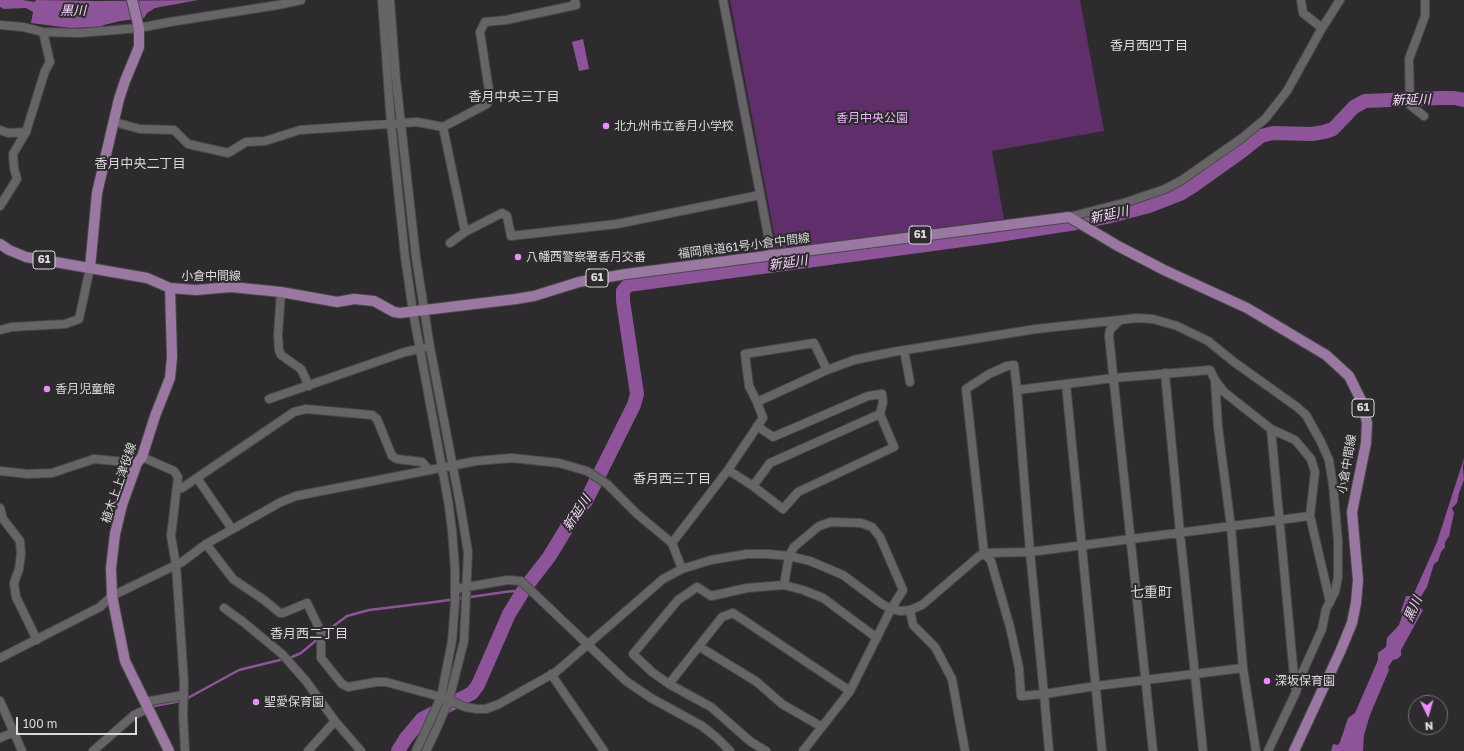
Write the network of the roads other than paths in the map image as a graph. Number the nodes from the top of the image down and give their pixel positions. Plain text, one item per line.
1 (132, 0) edge
2 (301, 0) edge
3 (382, 0) edge
4 (390, 0) edge
5 (575, 0) edge
6 (723, 0) edge
7 (1301, 0) edge
8 (1340, 0) edge
9 (1425, 0) edge
10 (0, 25) edge
11 (138, 25) junction
12 (1322, 28) junction
13 (43, 32) junction
14 (1424, 116) dead end
15 (114, 122) junction
16 (401, 123) junction
17 (391, 124) junction
18 (443, 127) junction
19 (0, 130) edge
20 (26, 132) junction
21 (760, 195) junction
22 (0, 206) edge
23 (1069, 217) junction
24 (465, 232) junction
25 (450, 243) dead end
26 (2, 248) edge
27 (772, 256) junction
28 (90, 268) junction
29 (170, 288) junction
30 (281, 292) junction
31 (424, 310) junction
32 (413, 312) junction
33 (1120, 320) junction
34 (0, 330) edge
35 (430, 347) junction
36 (420, 349) junction
37 (904, 350) junction
38 (827, 370) junction
39 (1165, 373) junction
40 (1114, 378) junction
41 (1215, 380) junction
42 (910, 382) dead end
43 (1066, 384) junction
44 (309, 386) junction
45 (1016, 390) junction
46 (269, 399) dead end
47 (757, 402) junction
48 (880, 414) junction
49 (757, 426) junction
50 (1271, 429) junction
51 (140, 460) junction
52 (452, 465) junction
53 (442, 467) junction
54 (429, 470) junction
55 (728, 470) junction
56 (0, 471) edge
57 (197, 478) junction
58 (753, 486) junction
59 (177, 487) junction
60 (0, 508) edge
61 (1310, 516) junction
62 (1279, 520) junction
63 (1231, 527) junction
64 (232, 529) junction
65 (1180, 533) junction
66 (1131, 540) junction
67 (672, 543) junction
68 (206, 544) junction
69 (1082, 546) junction
70 (1030, 552) junction
71 (984, 553) junction
72 (789, 556) junction
73 (176, 565) junction
74 (682, 569) junction
75 (784, 585) junction
76 (467, 588) junction
77 (455, 590) junction
78 (112, 596) junction
79 (1330, 602) junction
80 (224, 608) dead end
81 (891, 609) junction
82 (910, 610) junction
83 (877, 638) junction
84 (37, 640) junction
85 (587, 645) junction
86 (700, 646) junction
87 (0, 658) edge
88 (1243, 668) junction
89 (551, 674) junction
90 (1194, 674) junction
91 (1146, 680) junction
92 (669, 684) junction
93 (1096, 686) junction
94 (850, 691) junction
95 (1296, 692) junction
96 (1044, 694) junction
97 (184, 695) junction
98 (440, 697) junction
99 (449, 700) junction
100 (0, 701) edge
101 (146, 706) junction
102 (335, 721) junction
103 (822, 727) junction
104 (14, 732) junction
105 (0, 738) edge
106 (22, 751) edge
107 (93, 751) edge
108 (168, 751) edge
109 (185, 751) edge
110 (308, 751) edge
111 (360, 751) edge
112 (416, 751) edge
113 (426, 751) edge
114 (604, 751) edge
115 (730, 751) edge
116 (766, 751) edge
117 (803, 751) edge
118 (965, 751) edge
119 (1049, 751) edge
120 (1102, 751) edge
121 (1153, 751) edge
122 (1203, 751) edge
123 (1256, 751) edge
124 (1268, 751) edge
125 (1294, 751) edge

1 - 11 main road
2 - 11 street
3 - 17 street
4 - 16 street
5 - 18 street
6 - 21 street
7 - 12 street
8 - 12 street
9 - 14 street
10 - 13 street
11 - 13 street
11 - 15 main road
12 - 23 street
13 - 20 street
15 - 17 street
15 - 28 main road
16 - 17 street
16 - 18 street
16 - 31 street
17 - 32 street
18 - 24 street
19 - 20 street
20 - 22 street
21 - 24 street
21 - 27 street
23 - 27 main road, 福岡県道61号小倉中間線 / 61
23 - 125 main road, 小倉中間線 / 61
24 - 25 street
26 - 28 main road, 小倉中間線 / 61
27 - 31 main road, 福岡県道61号小倉中間線 / 61
28 - 29 main road, 小倉中間線 / 61
28 - 34 street
29 - 30 main road, 小倉中間線 / 61
29 - 51 main road, 植木上上津役線
30 - 32 main road, 小倉中間線 / 61
30 - 44 street
31 - 32 main road, 小倉中間線 / 61
31 - 35 street
32 - 36 street
33 - 37 street
33 - 40 street
33 - 79 street
35 - 36 street
35 - 52 street
36 - 44 street
36 - 53 street
37 - 38 street
37 - 42 street
38 - 47 street
38 - 47 street
39 - 40 street
39 - 41 street
39 - 65 street
40 - 43 street
40 - 66 street
41 - 50 street
41 - 63 street
43 - 45 street
43 - 69 street
44 - 46 street
45 - 70 street
45 - 71 street
47 - 49 street
48 - 49 street
48 - 58 street
48 - 58 street
49 - 55 street
50 - 61 street
50 - 62 street
51 - 56 street
51 - 59 street
51 - 78 main road, 植木上上津役線
52 - 53 street
52 - 67 street
52 - 76 street
53 - 54 street
53 - 77 street
54 - 57 street
54 - 64 street
55 - 58 street
55 - 67 street
57 - 59 street
57 - 64 street
59 - 73 street
60 - 84 street
61 - 62 street
61 - 79 street
62 - 63 street
62 - 95 street
63 - 65 street
63 - 88 street
64 - 68 street
65 - 66 street
65 - 90 street
66 - 69 street
66 - 91 street
67 - 74 street
68 - 73 street
68 - 98 street
69 - 70 street
69 - 93 street
70 - 71 street
70 - 96 street
71 - 82 street
71 - 96 street
72 - 74 street
72 - 75 street
72 - 81 street
72 - 81 street
73 - 78 street
73 - 97 street
74 - 85 street
75 - 83 street
75 - 92 street
76 - 77 street
76 - 85 street
76 - 99 street
77 - 98 street
78 - 84 street
78 - 101 main road, 植木上上津役線
79 - 95 street
80 - 102 street
81 - 82 street
81 - 83 street
82 - 118 street
83 - 94 street
84 - 87 street
85 - 89 street
85 - 115 street
86 - 92 street
86 - 94 street
86 - 103 street
88 - 90 street
88 - 123 street
89 - 99 street
89 - 114 street
90 - 91 street
90 - 122 street
91 - 93 street
91 - 121 street
92 - 116 street
93 - 96 street
93 - 120 street
94 - 103 street
95 - 124 street
96 - 119 street
97 - 101 street
97 - 109 street
98 - 99 street
98 - 112 street
99 - 113 street
100 - 104 street
101 - 107 street
101 - 108 main road, 植木上上津役線
102 - 110 street
102 - 111 street
103 - 117 street
104 - 105 street
104 - 106 street

